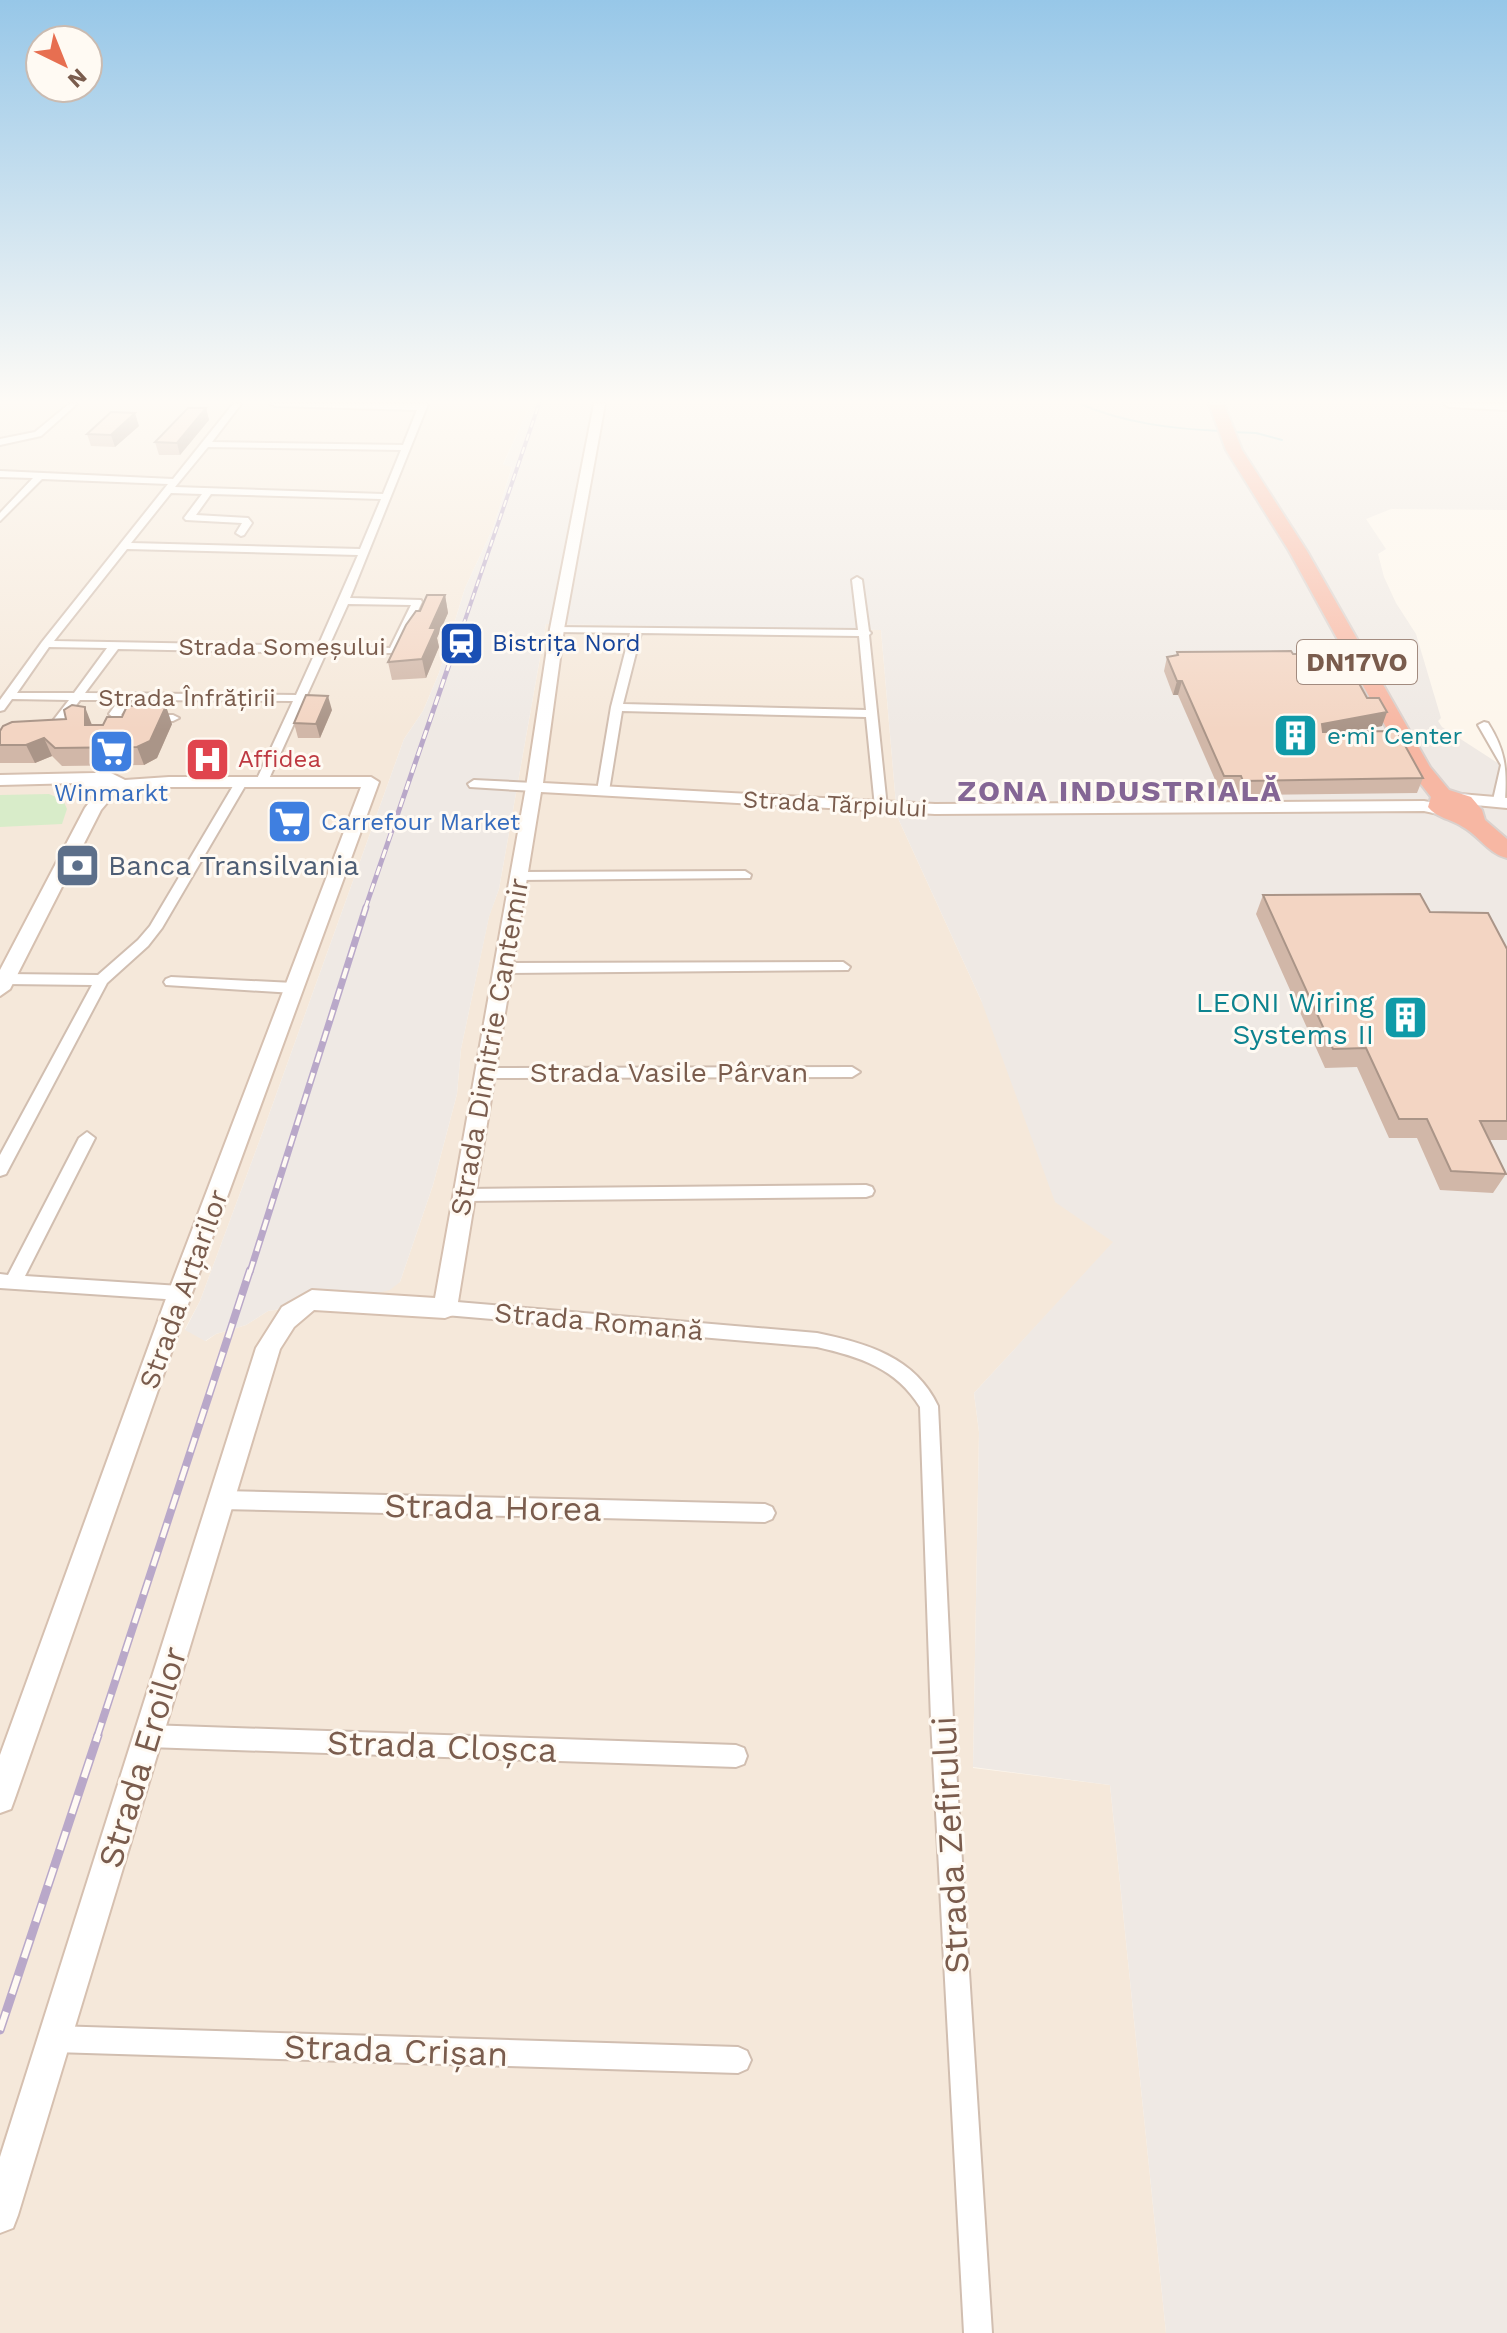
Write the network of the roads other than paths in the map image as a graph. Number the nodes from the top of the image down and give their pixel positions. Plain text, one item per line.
1 (152, 513) edge
2 (193, 513) edge
3 (381, 513) edge
4 (579, 513) edge
5 (1274, 513) edge
6 (241, 533) dead end
7 (124, 546) junction
8 (363, 552) junction
9 (857, 580) dead end
10 (344, 601) junction
11 (557, 629) junction
12 (636, 631) junction
13 (866, 633) junction
14 (46, 644) junction
15 (114, 647) junction
16 (321, 650) junction
17 (9, 696) junction
18 (74, 698) junction
19 (300, 698) junction
20 (126, 699) junction
21 (617, 707) junction
22 (0, 708) edge
23 (870, 714) junction
24 (173, 718) dead end
25 (58, 722) edge
26 (1484, 725) dead end
27 (242, 781) junction
28 (262, 781) junction
29 (0, 783) edge
30 (474, 784) dead end
31 (534, 787) junction
32 (101, 788) junction
33 (603, 791) junction
34 (1466, 803) edge
35 (881, 807) junction
36 (1507, 851) edge
37 (745, 875) dead end
38 (518, 876) junction
39 (843, 967) dead end
40 (503, 968) junction
41 (101, 980) junction
42 (171, 982) dead end
43 (3, 984) edge
44 (294, 988) junction
45 (852, 1072) dead end
46 (485, 1073) junction
47 (87, 1138) dead end
48 (0, 1170) edge
49 (866, 1191) dead end
50 (465, 1195) junction
51 (6, 1282) edge
52 (180, 1293) junction
53 (296, 1306) joint
54 (445, 1308) junction
55 (899, 1367) joint
56 (221, 1500) junction
57 (765, 1513) dead end
58 (148, 1736) junction
59 (736, 1756) dead end
60 (0, 1798) edge
61 (54, 2039) junction
62 (738, 2060) dead end
63 (0, 2215) edge
64 (978, 2333) edge

1 - 7 street
2 - 6 street
3 - 8 street
4 - 11 street, Strada Dimitrie Cantemir
5 - 34 highway, DN17VO
7 - 8 street
7 - 14 street
8 - 10 street
9 - 13 street
10 - 16 street
10 - 16 street, Strada Someșului
11 - 12 street
11 - 31 street, Strada Dimitrie Cantemir
12 - 13 street
12 - 21 street
13 - 23 street
14 - 15 street, Strada Someșului
14 - 17 street
15 - 16 street, Strada Someșului
15 - 18 street, Strada Înfrățirii
16 - 19 street
17 - 18 street, Strada Înfrățirii
17 - 22 street
18 - 20 street, Strada Înfrățirii
18 - 25 street
19 - 20 street, Strada Înfrățirii
19 - 28 street
20 - 24 street
21 - 23 street
21 - 33 street
23 - 35 street
26 - 34 street
27 - 28 street
27 - 32 street
27 - 41 street
28 - 44 street, Strada Arțarilor
29 - 32 street
30 - 31 street
31 - 33 street, Strada Tărpiului
31 - 38 street, Strada Dimitrie Cantemir
32 - 43 street
33 - 35 street, Strada Tărpiului
34 - 35 street, Strada Tărpiului
34 - 36 highway, DN17VO
37 - 38 street
38 - 40 street, Strada Dimitrie Cantemir
39 - 40 street
40 - 46 street, Strada Dimitrie Cantemir
41 - 43 street
41 - 48 street
42 - 44 street
44 - 52 street, Strada Arțarilor
45 - 46 street, Strada Vasile Pârvan
46 - 50 street, Strada Dimitrie Cantemir
47 - 51 street
49 - 50 street
50 - 54 street, Strada Dimitrie Cantemir
51 - 52 street
52 - 60 street, Strada Arțarilor
53 - 54 street, Strada Romană
53 - 56 street, Strada Eroilor
54 - 55 street, Strada Romană
55 - 64 street, Strada Zefirului
56 - 57 street, Strada Horea
56 - 58 street, Strada Eroilor
58 - 59 street, Strada Cloșca
58 - 61 street, Strada Eroilor
61 - 62 street, Strada Crișan
61 - 63 street, Strada Eroilor

